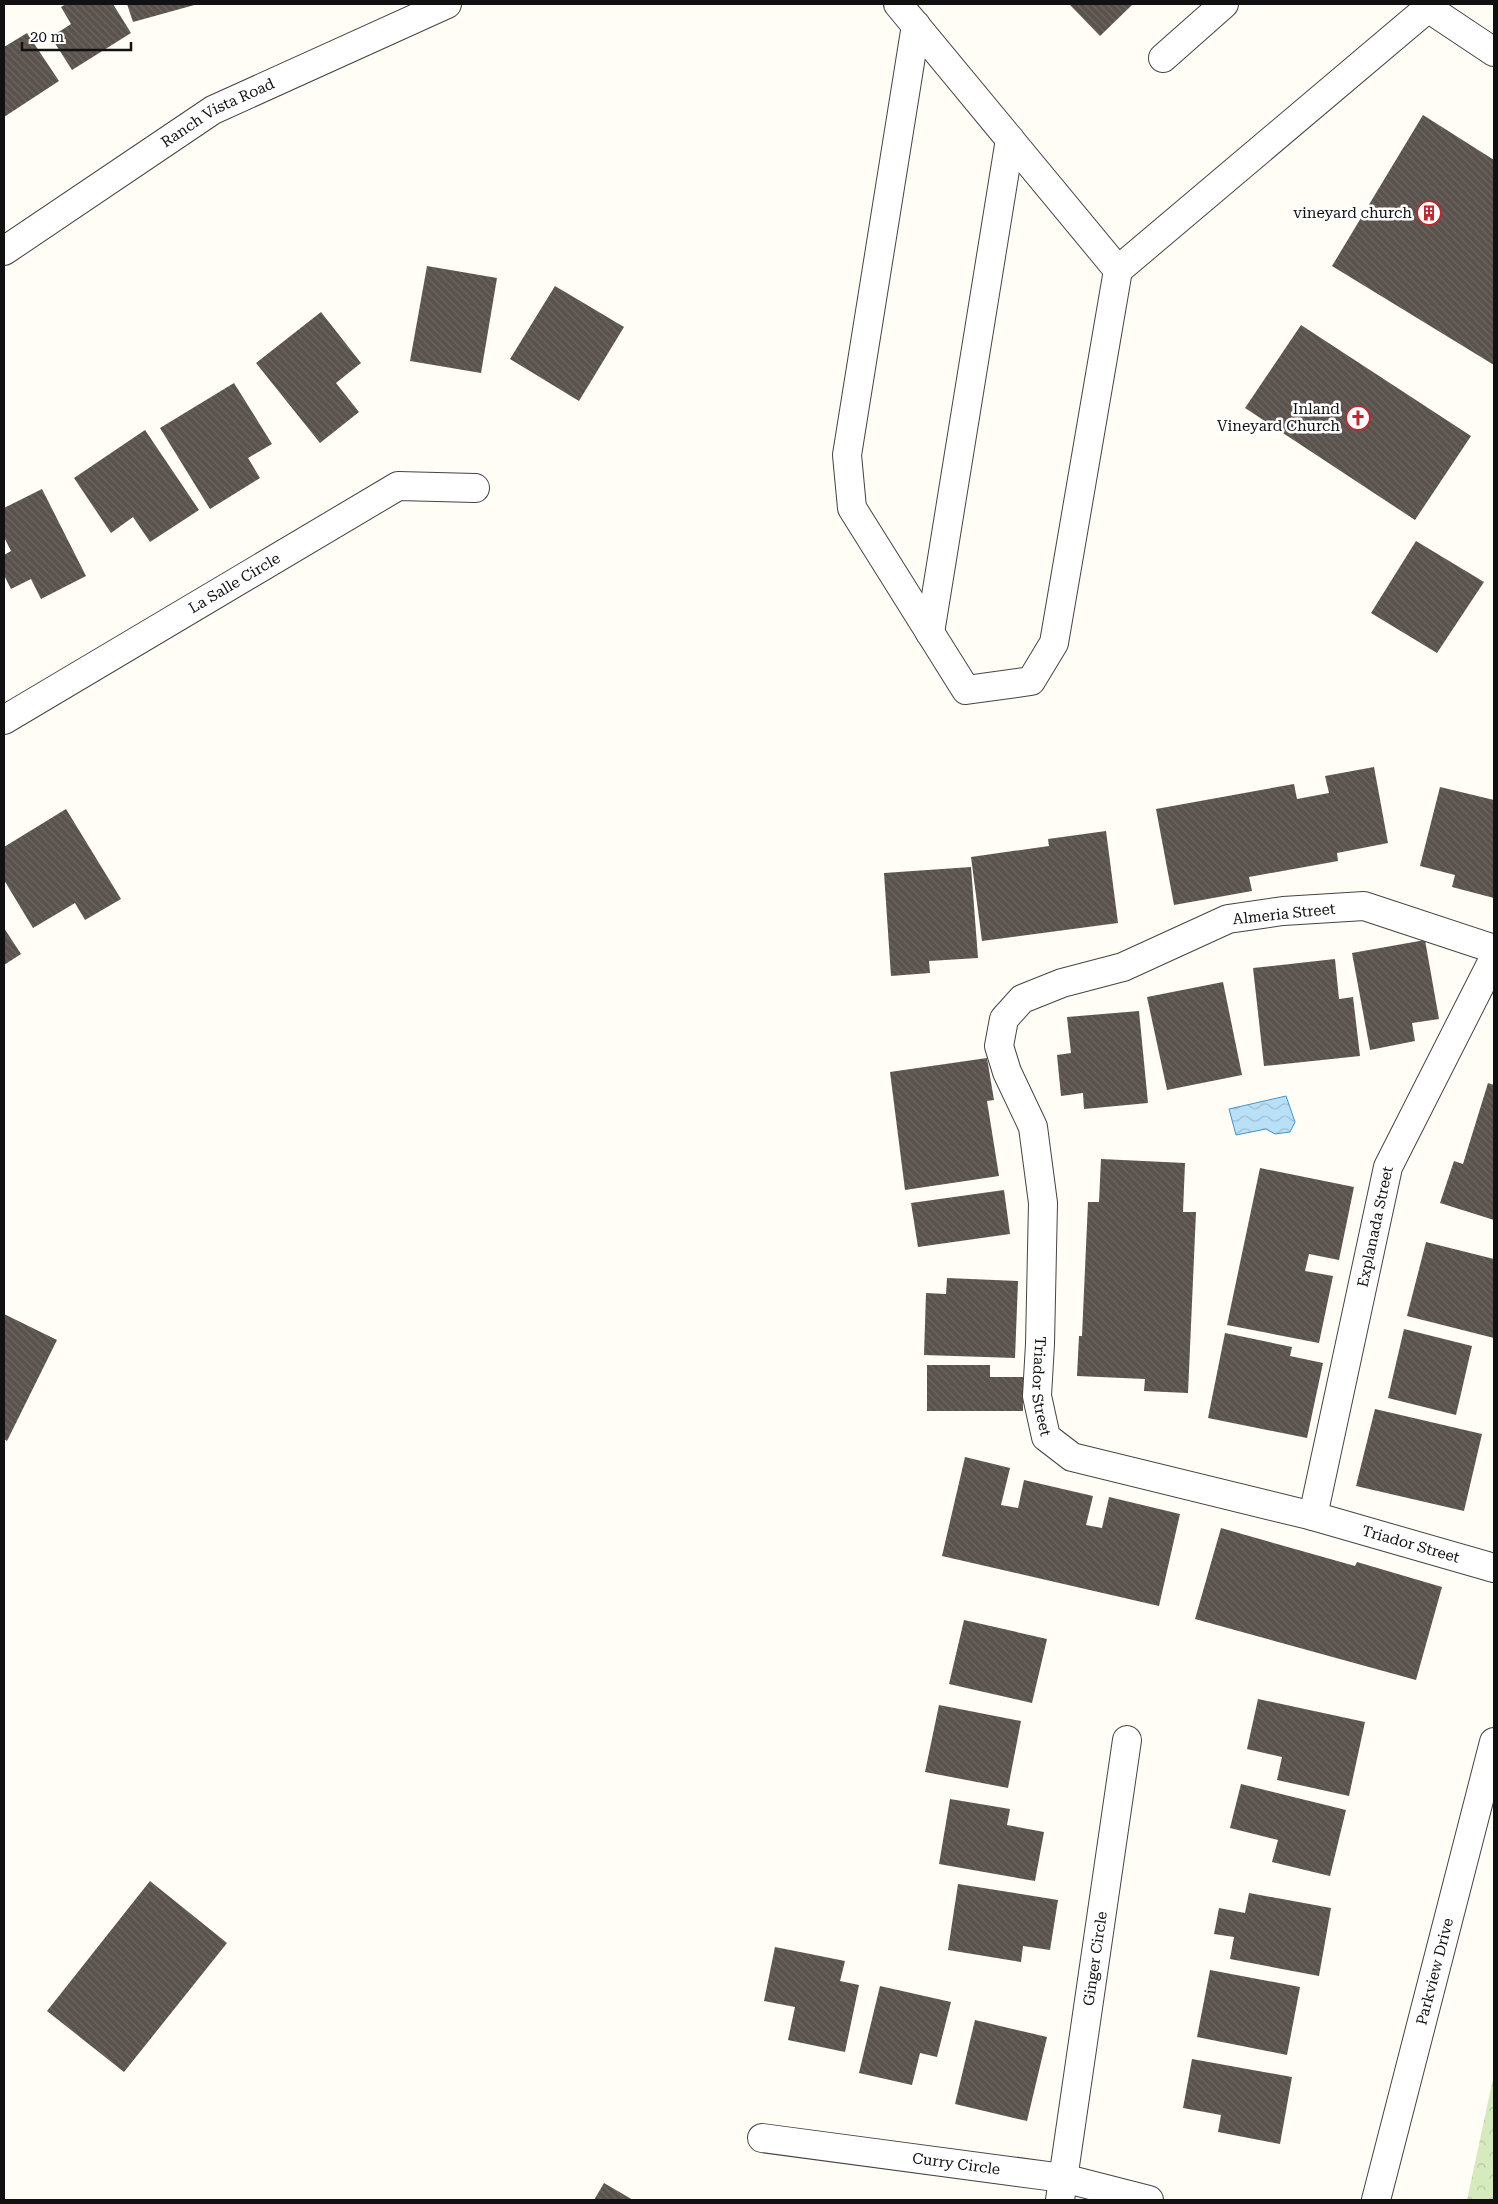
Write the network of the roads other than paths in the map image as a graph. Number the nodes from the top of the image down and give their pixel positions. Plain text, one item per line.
1 (447, 4) edge
2 (898, 4) edge
3 (1224, 4) edge
4 (916, 26) junction
5 (1494, 52) edge
6 (1163, 58) dead end
7 (1010, 139) junction
8 (4, 251) edge
9 (1118, 270) junction
10 (476, 488) dead end
11 (930, 633) junction
12 (4, 720) edge
13 (1494, 948) edge
14 (1494, 958) edge
15 (1022, 999) joint
16 (1313, 1516) junction
17 (1494, 1568) edge
18 (1127, 1740) dead end
19 (1493, 1753) edge
20 (762, 2138) dead end
21 (1062, 2189) edge
22 (1149, 2200) edge
23 (1376, 2200) edge

1 - 8 street, Ranch Vista Road
2 - 4 street
3 - 6 street
4 - 7 street
4 - 11 street
5 - 9 street
7 - 9 street
7 - 11 street
9 - 11 street
10 - 12 street, La Salle Circle
13 - 15 street, Almeria Street
14 - 16 street, Explanada Street
15 - 16 street, Triador Street
16 - 17 street, Triador Street
18 - 21 street, Ginger Circle
19 - 23 street, Parkview Drive
20 - 21 street, Curry Circle
21 - 22 street, Curry Circle

